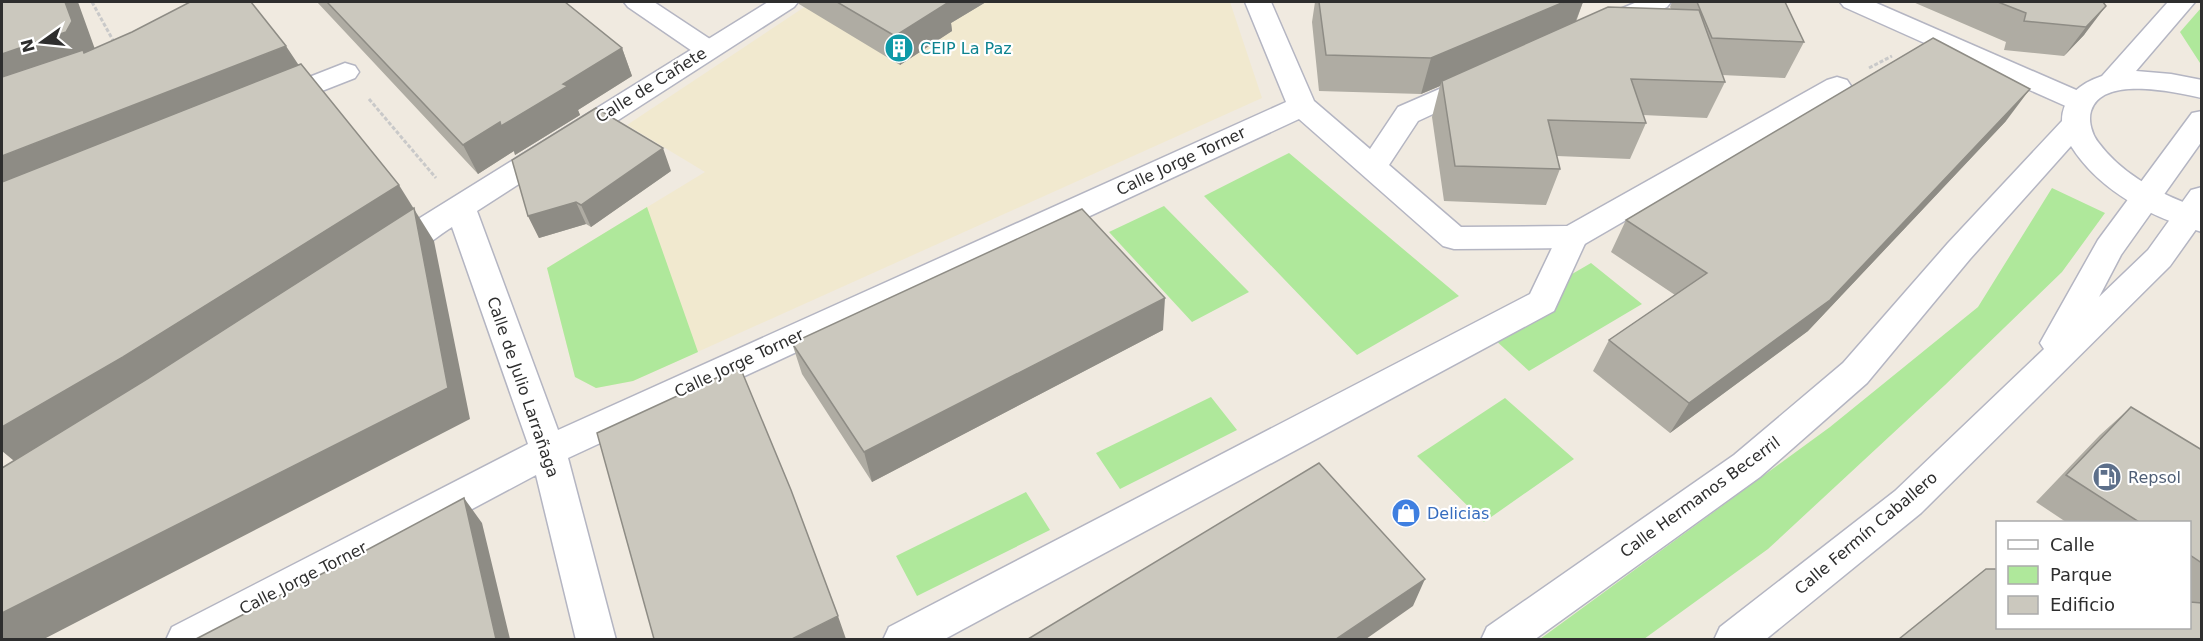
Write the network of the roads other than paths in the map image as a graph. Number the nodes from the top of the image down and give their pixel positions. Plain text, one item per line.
1 (637, 2) edge
2 (785, 2) edge
3 (1258, 2) edge
4 (1658, 2) edge
5 (1853, 2) edge
6 (2182, 2) edge
7 (1582, 36) edge
8 (707, 49) junction
9 (345, 72) road end
10 (1495, 75) edge
11 (2111, 83) junction
12 (1837, 86) dead end
13 (2202, 89) edge
14 (1302, 106) junction
15 (257, 108) edge
16 (2078, 113) junction
17 (2202, 120) edge
18 (1373, 167) junction
19 (2144, 196) junction
20 (460, 206) junction
21 (2197, 211) edge
22 (1572, 237) junction
23 (366, 267) edge
24 (2044, 369) junction
25 (548, 451) junction
26 (186, 639) edge
27 (596, 639) edge
28 (903, 639) edge
29 (1501, 639) edge
30 (1734, 639) edge

1 - 8 street
2 - 8 street, Calle de Cañete
3 - 14 street
4 - 7 street
5 - 16 street
6 - 11 street, Calle Hermanos Becerril
8 - 20 street, Calle de Cañete
9 - 15 street
10 - 18 street
11 - 13 street, Calle Hermanos Becerril
11 - 16 street, Calle Hermanos Becerril
12 - 22 street
14 - 18 street
14 - 25 street, Calle Jorge Torner
16 - 19 street
16 - 29 street, Calle Hermanos Becerril
17 - 19 street
18 - 22 street
19 - 21 street
19 - 24 street
20 - 23 street, Calle de Cañete
20 - 25 street, Calle de Julio Larrañaga
21 - 24 street
22 - 28 street
24 - 30 street, Calle Fermín Caballero
25 - 26 street, Calle Jorge Torner
25 - 27 street, Calle de Julio Larrañaga

